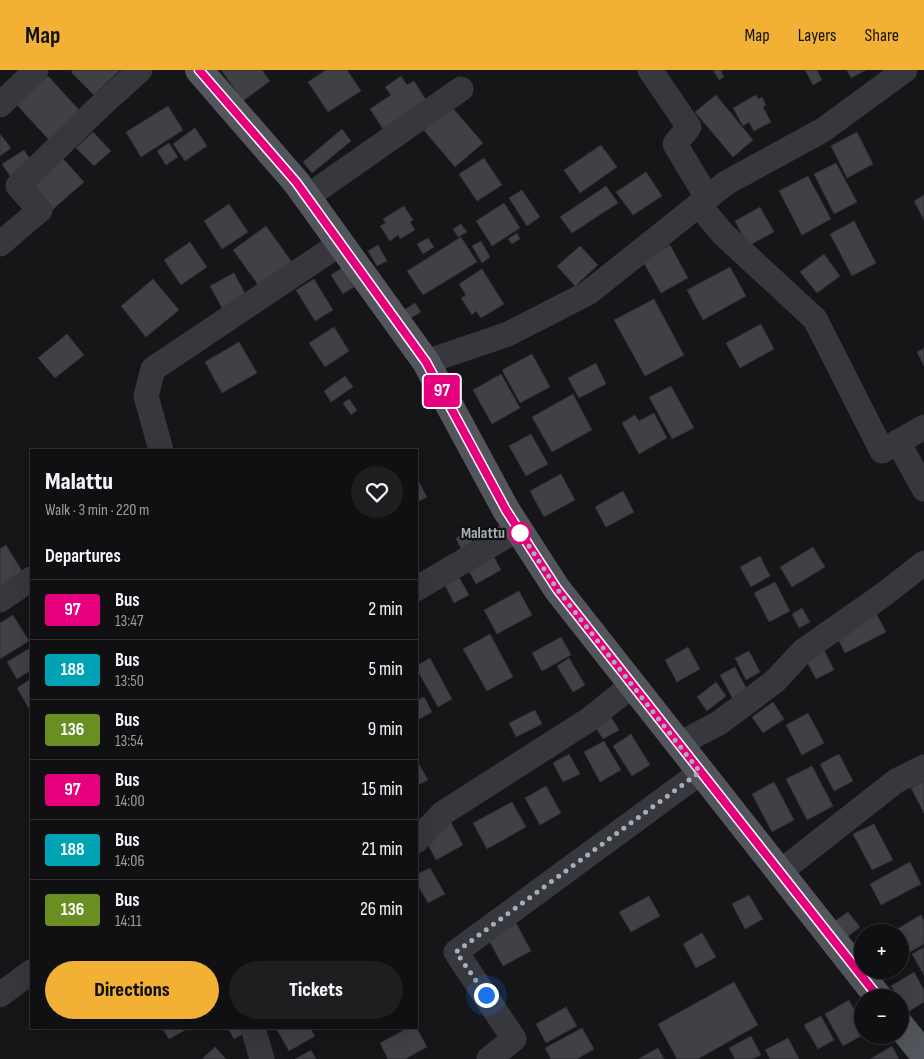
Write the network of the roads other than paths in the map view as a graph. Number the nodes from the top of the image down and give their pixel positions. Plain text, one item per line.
1 (36, 70) edge
2 (140, 70) edge
3 (199, 70) edge
4 (650, 70) edge
5 (905, 70) edge
6 (462, 89) dead end
7 (0, 105) edge
8 (307, 196) junction
9 (703, 201) junction
10 (341, 243) junction
11 (0, 244) edge
12 (426, 362) junction
13 (924, 427) edge
14 (898, 442) junction
15 (161, 449) edge
16 (924, 489) edge
17 (518, 529) junction
18 (924, 562) edge
19 (30, 580) edge
20 (418, 588) edge
21 (0, 600) edge
22 (632, 685) junction
23 (679, 744) junction
24 (924, 767) edge
25 (700, 772) junction
26 (418, 839) edge
27 (780, 872) junction
28 (30, 973) edge
29 (872, 989) edge
30 (0, 995) edge
31 (253, 1029) edge
32 (909, 1036) edge
33 (924, 1055) edge
34 (262, 1059) edge
35 (488, 1059) edge

1 - 7 street
2 - 11 street
3 - 8 main road
4 - 9 street
5 - 9 street
6 - 8 street
8 - 10 main road
9 - 12 street
9 - 14 street
10 - 12 main road
10 - 15 street
12 - 17 main road
13 - 14 street
14 - 16 street
17 - 20 street
17 - 22 main road
18 - 23 street
19 - 21 street
22 - 23 main road
22 - 26 street
23 - 25 main road
24 - 27 street
25 - 27 main road
25 - 35 street
27 - 29 main road
28 - 30 street
31 - 34 street
32 - 33 main road

